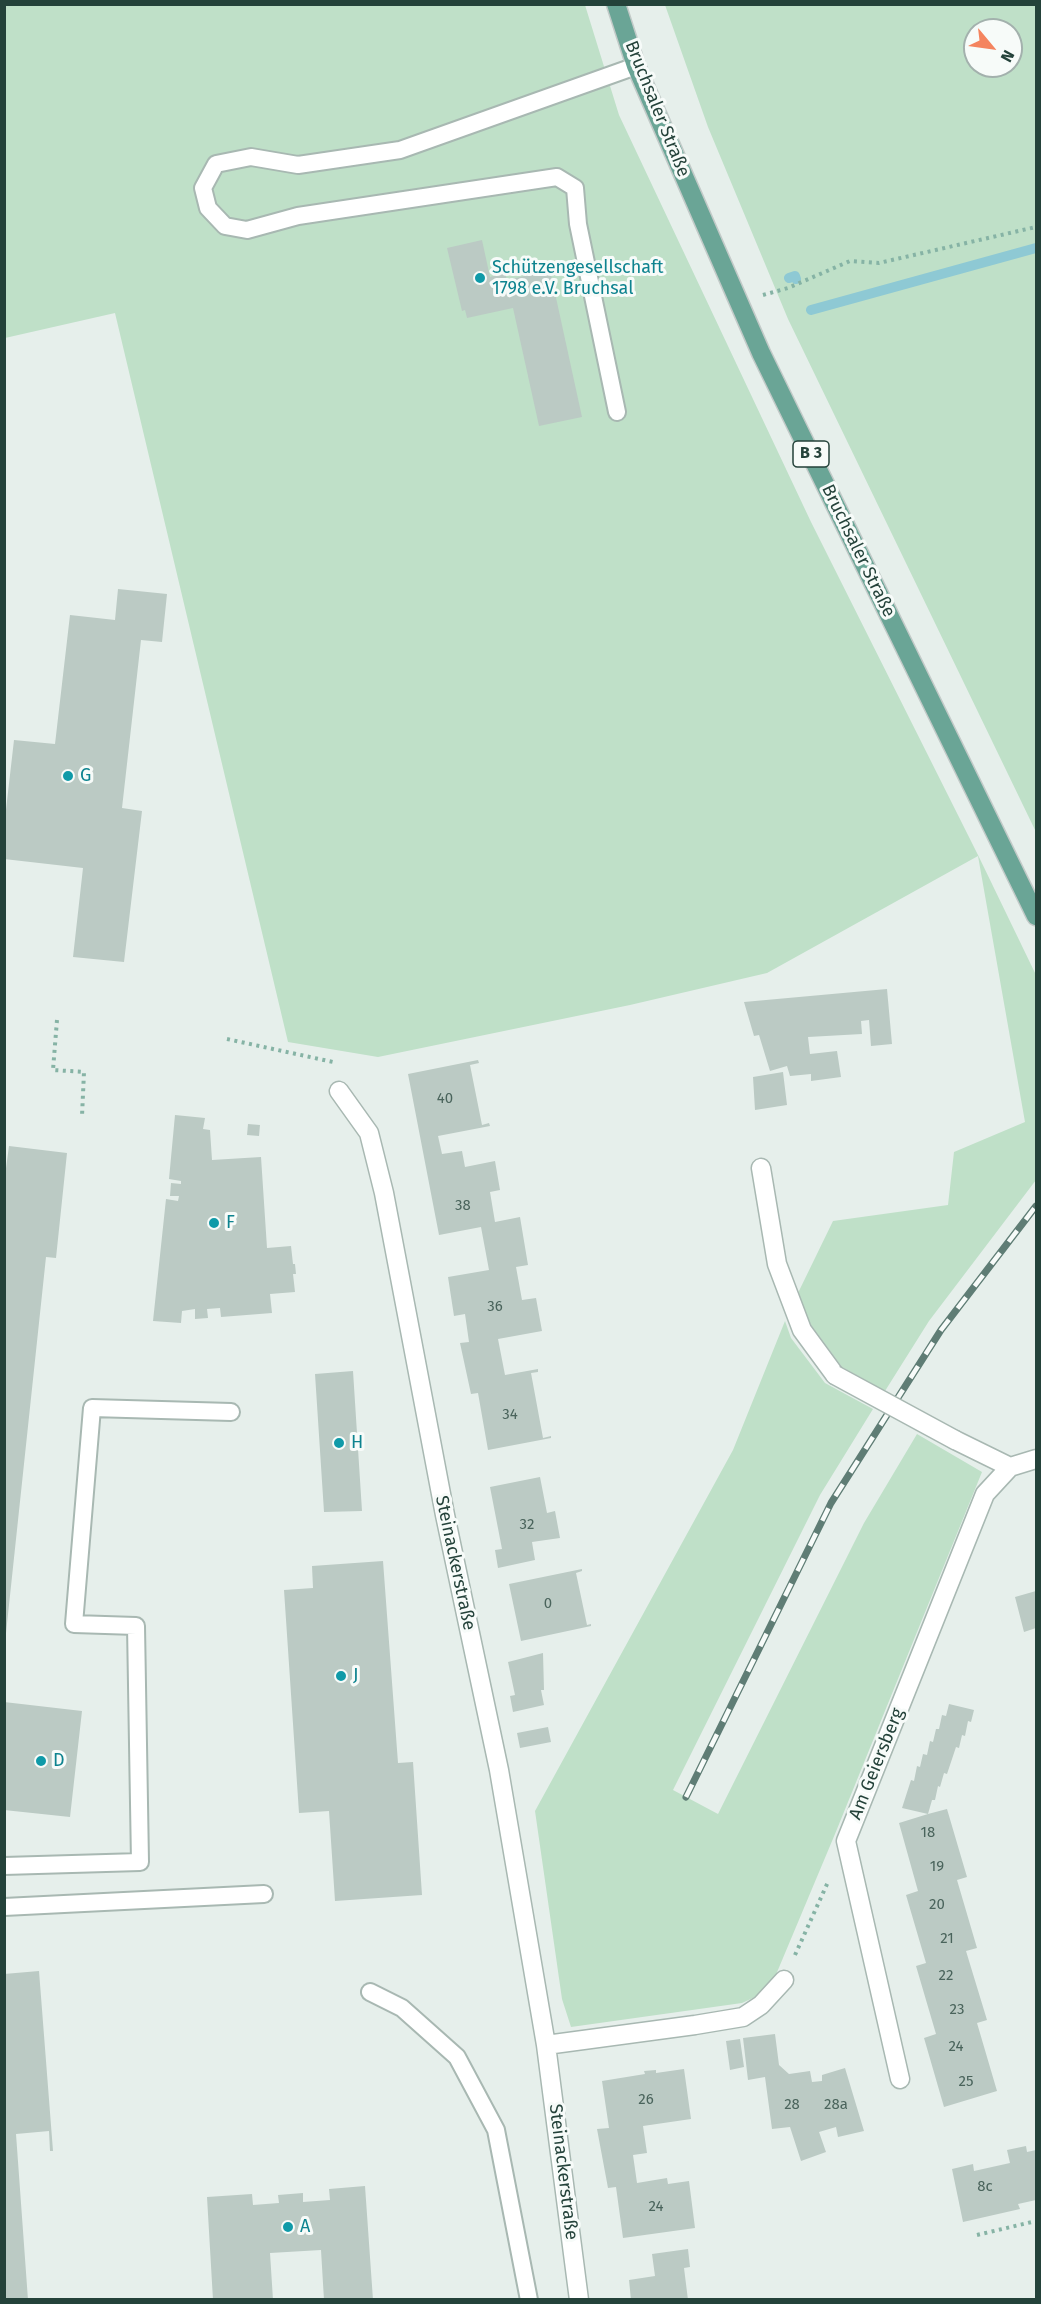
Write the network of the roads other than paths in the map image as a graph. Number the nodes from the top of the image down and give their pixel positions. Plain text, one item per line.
1 (616, 4) edge
2 (636, 66) junction
3 (617, 412) dead end
4 (1036, 916) edge
5 (339, 1091) road end
6 (761, 1168) dead end
7 (231, 1412) dead end
8 (1036, 1459) edge
9 (1010, 1467) junction
10 (4, 1866) edge
11 (264, 1894) dead end
12 (4, 1907) edge
13 (784, 1980) road end
14 (370, 1992) dead end
15 (546, 2045) junction
16 (900, 2079) dead end
17 (529, 2300) edge
18 (579, 2300) edge

1 - 2 main road, Bruchsaler Straße / B 3
2 - 3 lane
2 - 4 main road, Bruchsaler Straße / B 3
5 - 15 street, Steinackerstraße
6 - 9 street, bridge
7 - 10 lane
8 - 9 street
9 - 16 street, Am Geiersberg
11 - 12 lane
13 - 15 street
14 - 17 lane
15 - 18 street, Steinackerstraße

